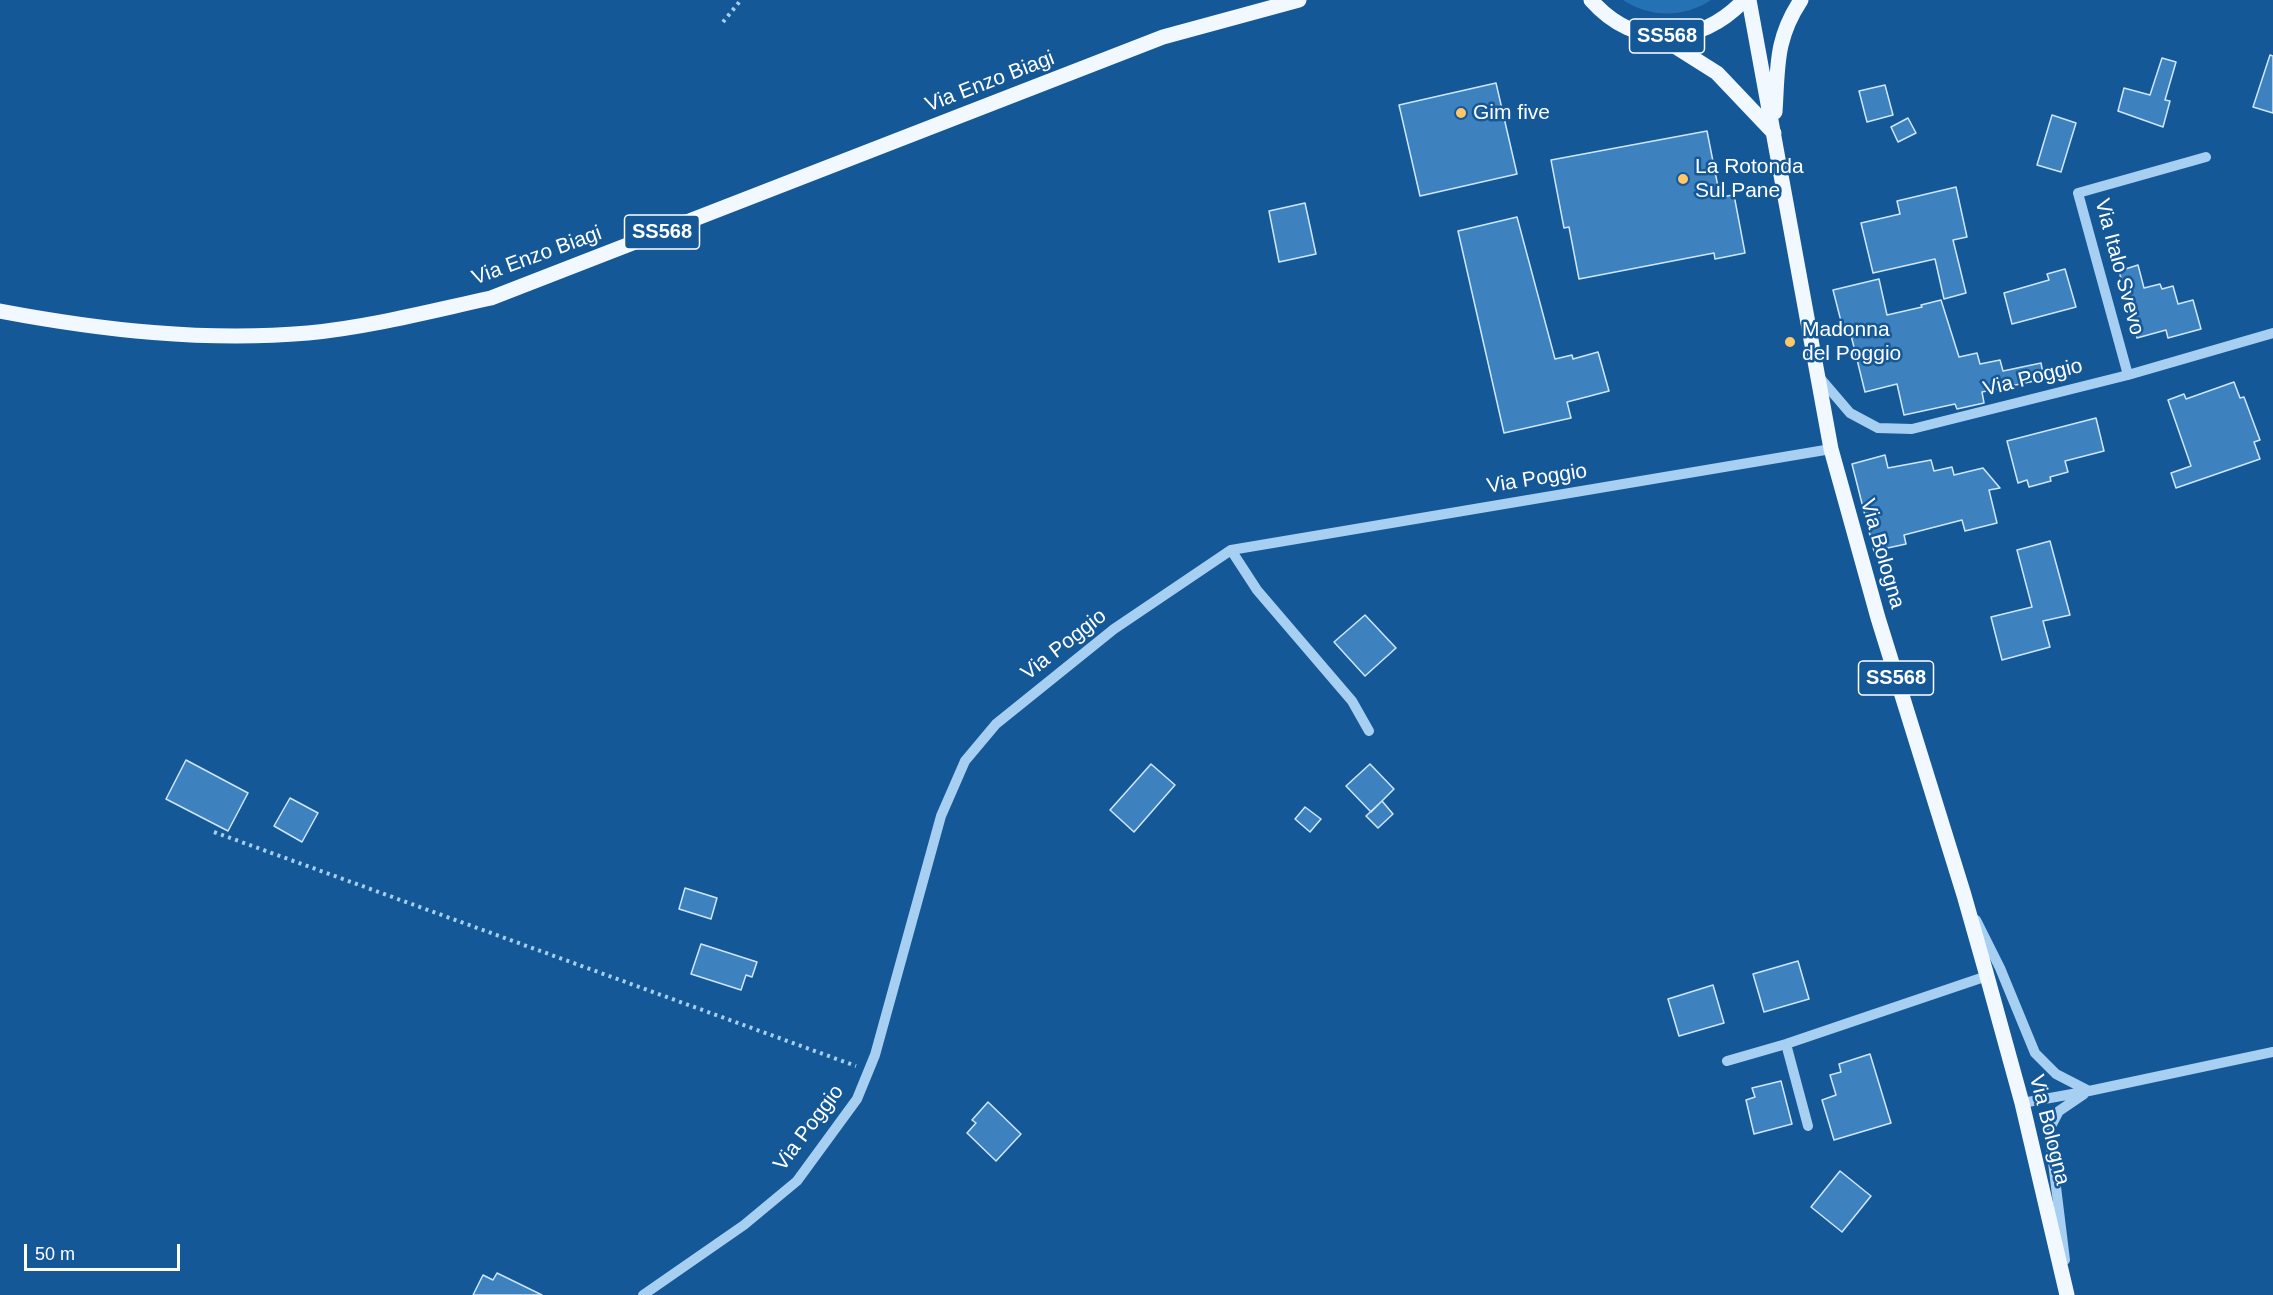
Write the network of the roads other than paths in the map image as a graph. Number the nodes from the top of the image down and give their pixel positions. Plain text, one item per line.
1 (1299, 0) edge
2 (1591, 0) edge
3 (1744, 0) edge
4 (1749, 0) edge
5 (1801, 0) edge
6 (1660, 37) junction
7 (1774, 133) junction
8 (2206, 157) dead end
9 (0, 311) edge
10 (2273, 333) edge
11 (2128, 375) junction
12 (1819, 377) junction
13 (1831, 449) junction
14 (1231, 550) junction
15 (1369, 731) dead end
16 (1964, 895) junction
17 (1987, 976) junction
18 (1786, 1044) junction
19 (2273, 1052) edge
20 (1727, 1061) dead end
21 (2089, 1091) junction
22 (2022, 1103) junction
23 (1808, 1125) dead end
24 (643, 1295) edge
25 (2068, 1295) edge

1 - 9 main road, Via Enzo Biagi / SS568
2 - 6 main road, SS568
3 - 6 main road, SS568
4 - 7 main road, Via Bologna / SS568
5 - 7 main road
6 - 7 main road, SS568
7 - 12 main road, Via Bologna / SS568
8 - 11 street, Via Italo Svevo
10 - 11 street, Via Poggio
11 - 12 street, Via Poggio
12 - 13 main road, Via Bologna / SS568
13 - 14 street, Via Poggio
13 - 16 main road, Via Bologna / SS568
14 - 15 street
14 - 24 street, Via Poggio
16 - 17 main road, Via Bologna / SS568
16 - 21 street
17 - 18 street
17 - 22 main road, Via Bologna / SS568
18 - 20 street
18 - 23 street
19 - 21 street
21 - 22 street
21 - 25 street
22 - 25 main road, Via Bologna / SS568

